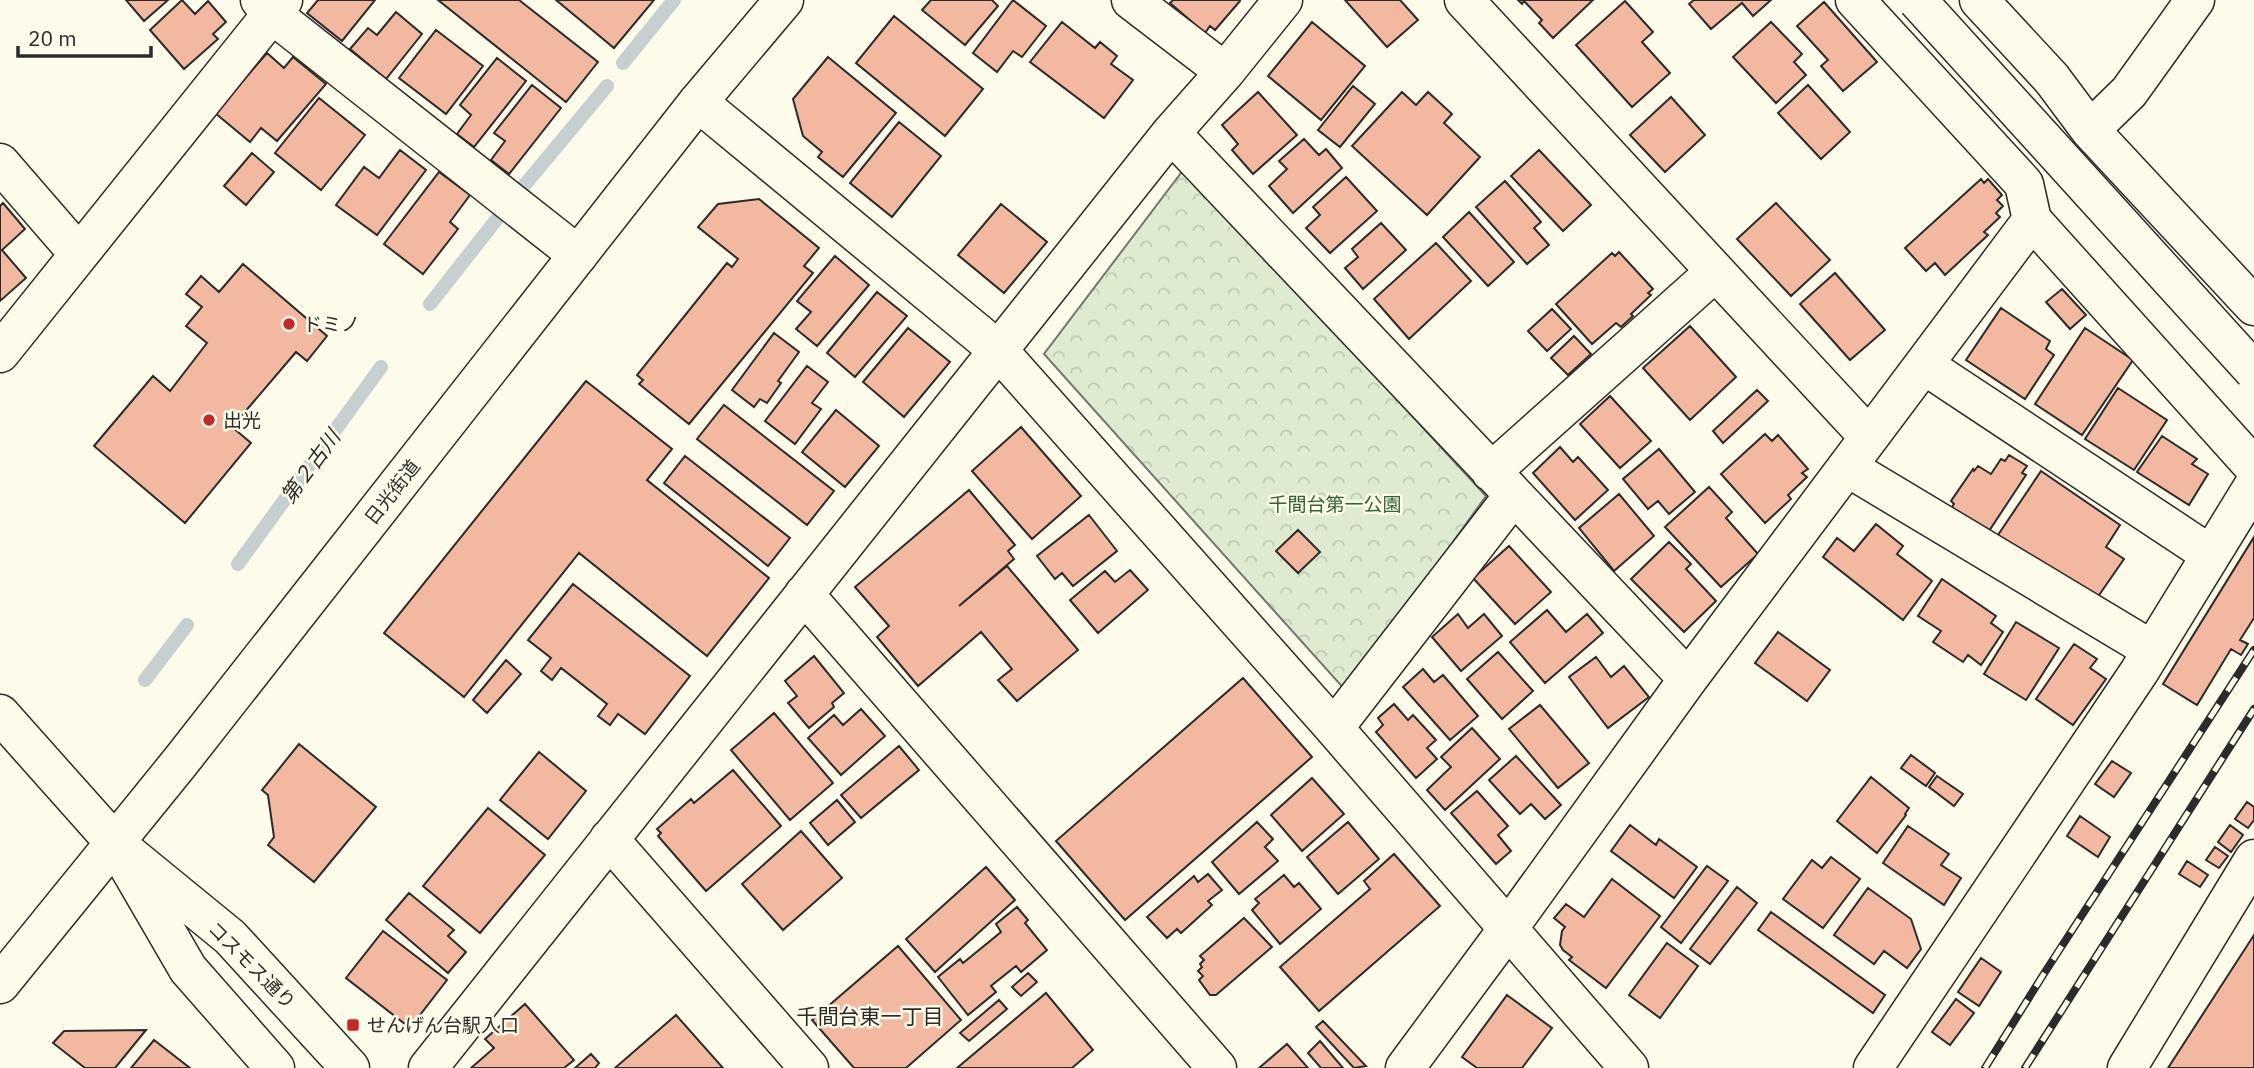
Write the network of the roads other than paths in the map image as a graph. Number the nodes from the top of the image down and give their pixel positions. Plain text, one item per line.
1 (785, 0) edge
2 (1131, 0) edge
3 (1283, 0) edge
4 (1464, 0) edge
5 (1855, 0) edge
6 (1917, 0) edge
7 (1979, 0) edge
8 (272, 5) edge
9 (2187, 5) edge
10 (1225, 72) junction
11 (698, 102) junction
12 (2090, 130) junction
13 (1171, 133) junction
14 (0, 163) edge
15 (2032, 219) junction
16 (78, 253) junction
17 (578, 254) junction
18 (1715, 272) junction
19 (2254, 306) edge
20 (999, 350) junction
21 (0, 353) edge
22 (1924, 365) junction
23 (2254, 371) edge
24 (1858, 452) junction
25 (2254, 467) edge
26 (1502, 484) junction
27 (2254, 485) edge
28 (2211, 555) junction
29 (804, 594) junction
30 (2152, 650) junction
31 (1688, 679) junction
32 (0, 714) edge
33 (1334, 728) junction
34 (609, 839) junction
35 (115, 843) junction
36 (2254, 859) edge
37 (1507, 930) junction
38 (0, 984) edge
39 (275, 1068) edge
40 (350, 1068) edge
41 (428, 1068) edge
42 (809, 1068) edge
43 (1217, 1068) edge
44 (1405, 1068) edge
45 (1629, 1068) edge
46 (1873, 1068) edge
47 (2127, 1068) edge

1 - 11 main road, 日光街道
2 - 10 main road
3 - 10 main road
4 - 18 main road
5 - 15 main road
6 - 23 main road, bridge
7 - 12 main road
8 - 16 main road
8 - 17 main road
9 - 12 main road
10 - 13 main road
11 - 17 main road, 日光街道
11 - 20 main road
12 - 19 main road
13 - 20 main road
13 - 26 main road
14 - 16 main road
15 - 22 main road
15 - 25 main road
16 - 21 main road
17 - 35 main road, 日光街道
18 - 24 main road
18 - 26 main road
20 - 29 main road
20 - 33 main road
22 - 24 main road
22 - 28 main road
24 - 30 main road
24 - 31 main road
26 - 31 main road
26 - 33 main road
27 - 28 main road
28 - 30 main road
29 - 34 main road
29 - 43 main road
30 - 46 main road
31 - 37 main road
32 - 35 main road, コスモス通り
33 - 37 main road
34 - 41 main road
34 - 42 main road
35 - 38 main road, 日光街道
35 - 39 main road, コスモス通り
35 - 40 main road, コスモス通り
36 - 47 main road
37 - 44 main road
37 - 45 main road

